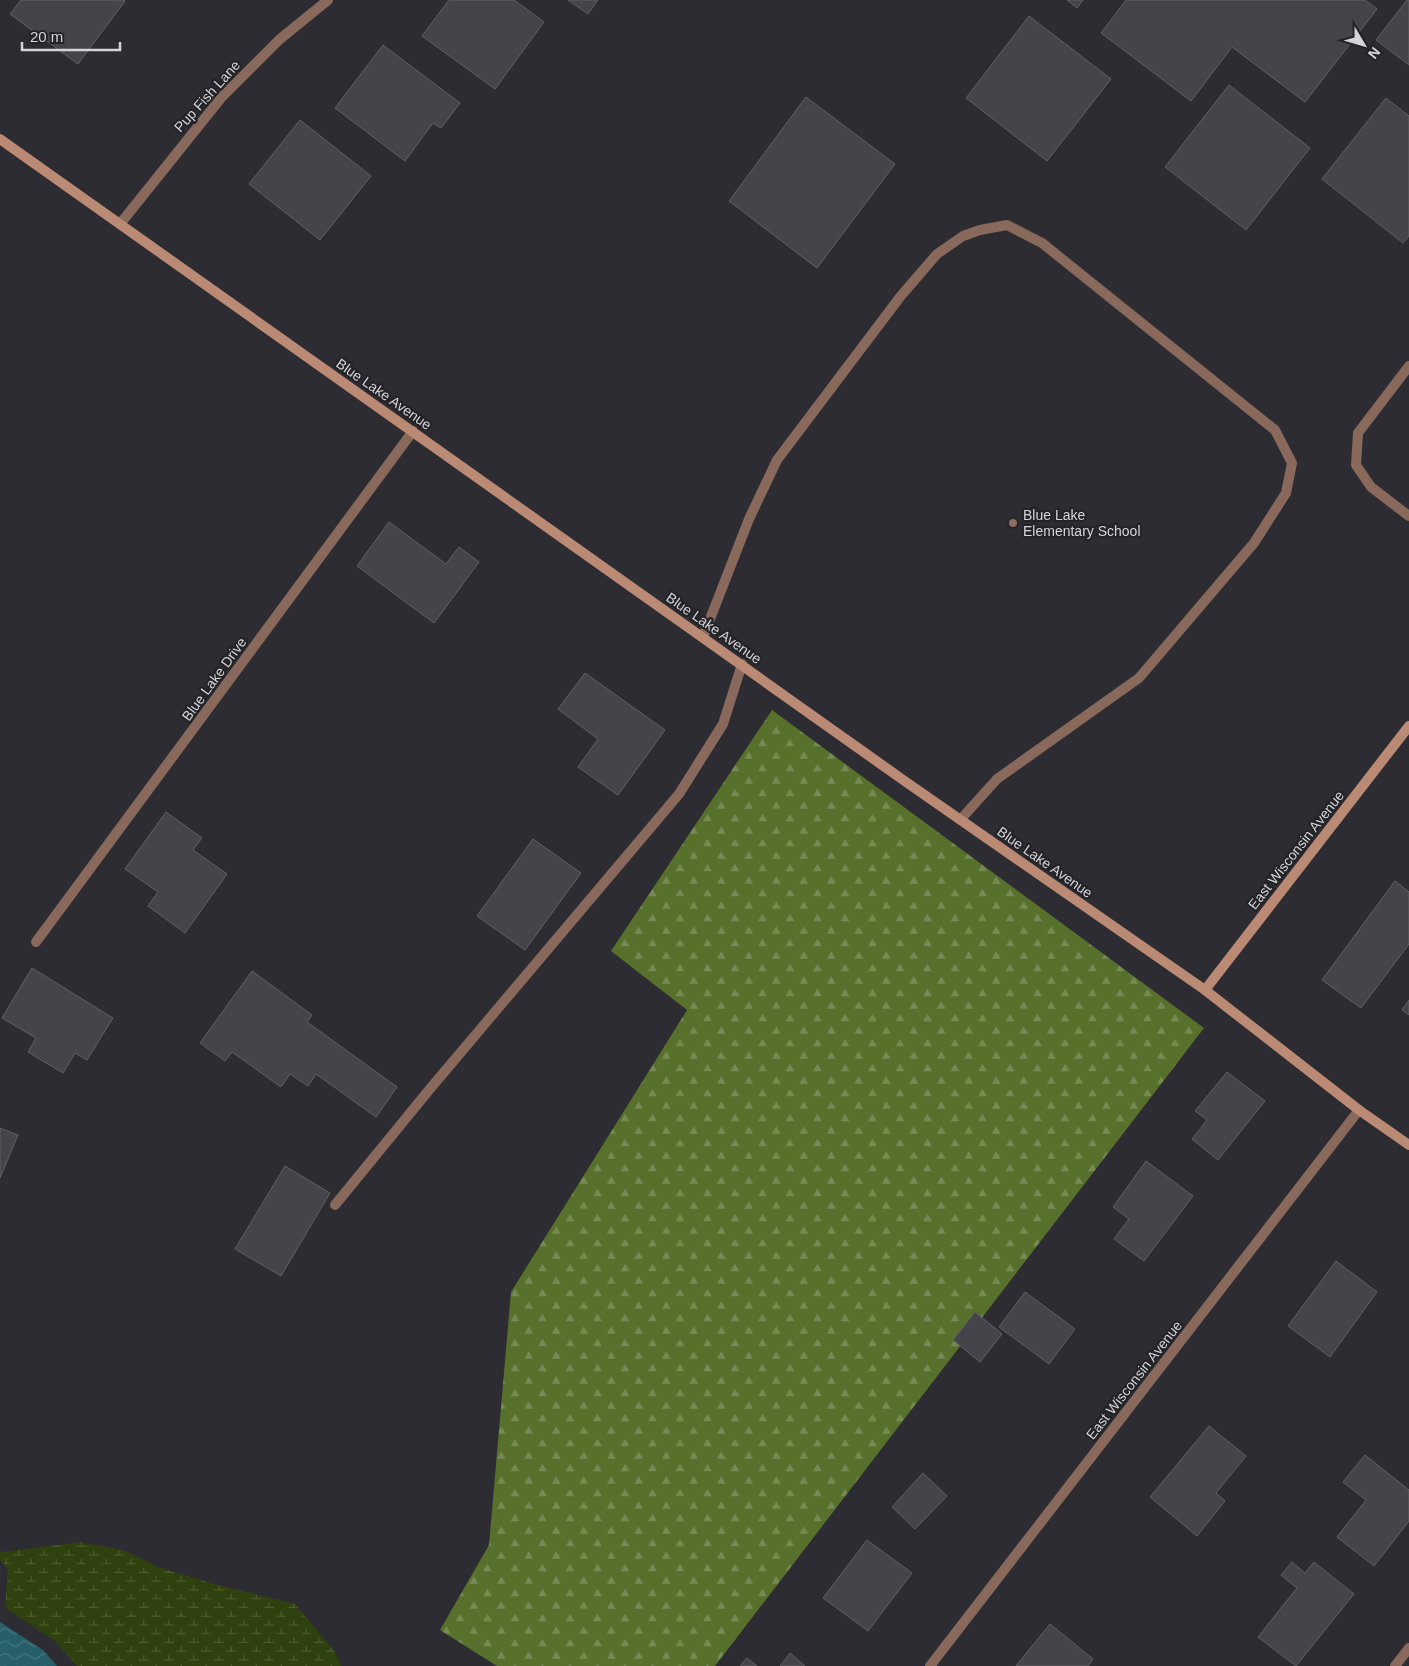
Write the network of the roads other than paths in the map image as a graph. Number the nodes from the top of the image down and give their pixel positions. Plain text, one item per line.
1 (328, 0) edge
2 (0, 139) edge
3 (120, 224) junction
4 (1409, 366) edge
5 (413, 431) junction
6 (1409, 516) edge
7 (703, 637) junction
8 (742, 664) junction
9 (1409, 726) edge
10 (961, 819) junction
11 (36, 942) dead end
12 (1204, 990) junction
13 (1359, 1110) junction
14 (1409, 1145) edge
15 (336, 1205) dead end
16 (1409, 1648) edge
17 (930, 1666) edge
18 (1395, 1666) edge

1 - 3 street, Pup Fish Lane
2 - 3 main road, Blue Lake Avenue
3 - 5 main road, Blue Lake Avenue
4 - 6 street
5 - 7 main road, Blue Lake Avenue
5 - 11 street, Blue Lake Drive
7 - 8 main road, Blue Lake Avenue
7 - 10 street
8 - 10 main road, Blue Lake Avenue
8 - 15 street
9 - 12 main road, East Wisconsin Avenue
10 - 12 main road, Blue Lake Avenue
12 - 13 main road, Blue Lake Avenue
13 - 14 main road, Blue Lake Avenue
13 - 17 street, East Wisconsin Avenue
16 - 18 street

